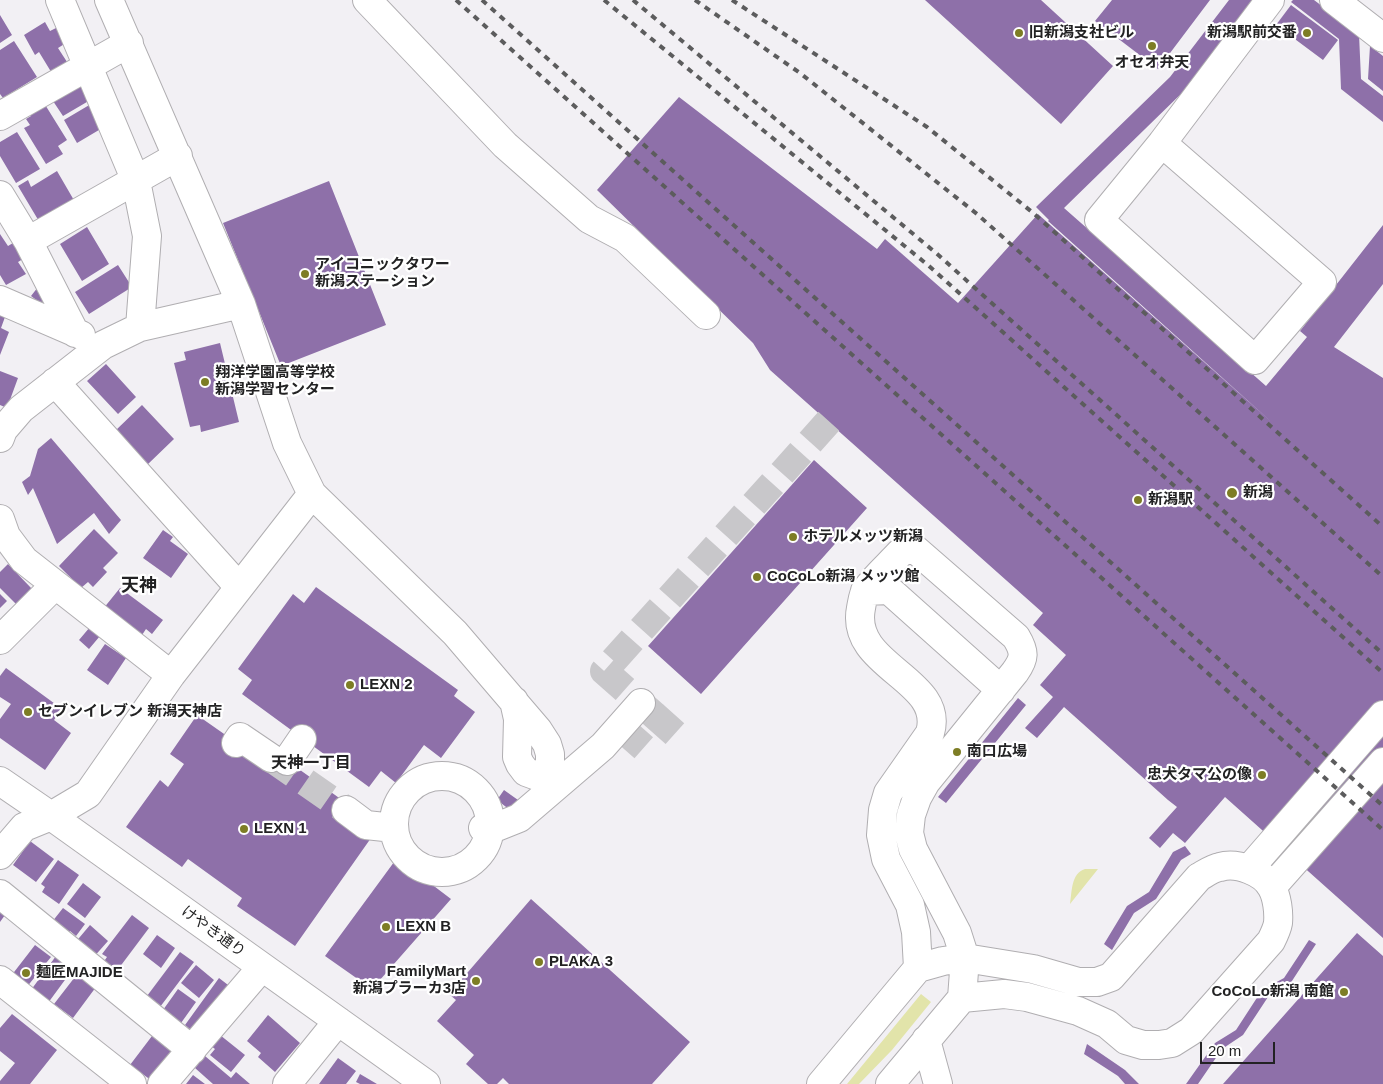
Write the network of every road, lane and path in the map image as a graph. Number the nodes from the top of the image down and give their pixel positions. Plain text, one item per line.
1 (60, 0) edge
2 (109, 0) edge
3 (368, 0) edge
4 (1270, 0) edge
5 (1334, 0) edge
6 (1383, 38) edge
7 (129, 43) junction
8 (88, 66) junction
9 (0, 116) edge
10 (1162, 143) junction
11 (178, 156) junction
12 (136, 181) junction
13 (0, 195) edge
14 (28, 242) junction
15 (0, 300) edge
16 (241, 304) junction
17 (706, 315) dead end
18 (140, 328) junction
19 (76, 333) junction
20 (104, 344) junction
21 (54, 382) junction
22 (1, 432) edge
23 (312, 494) junction
24 (2, 530) edge
25 (55, 585) junction
26 (239, 587) junction
27 (865, 591) junction
28 (0, 640) edge
29 (171, 675) junction
30 (1001, 690) junction
31 (514, 701) dead end
32 (641, 703) dead end
33 (1383, 715) edge
34 (302, 738) dead end
35 (236, 743) dead end
36 (1383, 762) edge
37 (0, 781) edge
38 (346, 810) tunnel mouth
39 (51, 816) junction
40 (394, 828) junction
41 (486, 829) junction
42 (0, 855) edge
43 (1249, 869) junction
44 (1272, 887) junction
45 (0, 894) edge
46 (966, 958) junction
47 (262, 967) junction
48 (918, 968) junction
49 (0, 980) edge
50 (962, 998) junction
51 (338, 1021) junction
52 (926, 1040) junction
53 (192, 1050) junction
54 (132, 1084) edge
55 (162, 1084) edge
56 (287, 1084) edge
57 (426, 1084) edge
58 (821, 1084) edge
59 (890, 1084) edge
60 (938, 1084) edge

1 - 8 street
2 - 7 street
3 - 17 street
4 - 10 street
5 - 6 street
7 - 8 street
7 - 11 street
8 - 9 street
8 - 12 street
10 - 10 street
11 - 12 street
11 - 16 street
12 - 14 street
12 - 18 street
13 - 14 street
14 - 19 street
15 - 19 street
16 - 18 street
16 - 23 street
18 - 20 street
19 - 20 street
20 - 21 street
21 - 22 street
21 - 26 street
23 - 26 street
23 - 31 street
24 - 25 street
25 - 28 street
25 - 29 street
26 - 29 street
27 - 30 street
27 - 30 street
27 - 48 street
29 - 39 street
30 - 46 street
32 - 41 street
33 - 43 street
34 - 35 street
36 - 44 street
37 - 39 street, けやき通り
38 - 40 street
39 - 42 street
39 - 47 street, けやき通り
40 - 41 street
40 - 41 street
43 - 44 street
43 - 46 street
44 - 50 street
45 - 53 street
46 - 48 street
46 - 50 street
47 - 51 street, けやき通り
47 - 53 street
48 - 58 street
49 - 54 street
50 - 52 street
51 - 56 street
51 - 57 street, けやき通り
52 - 59 street
52 - 60 street
53 - 55 street

